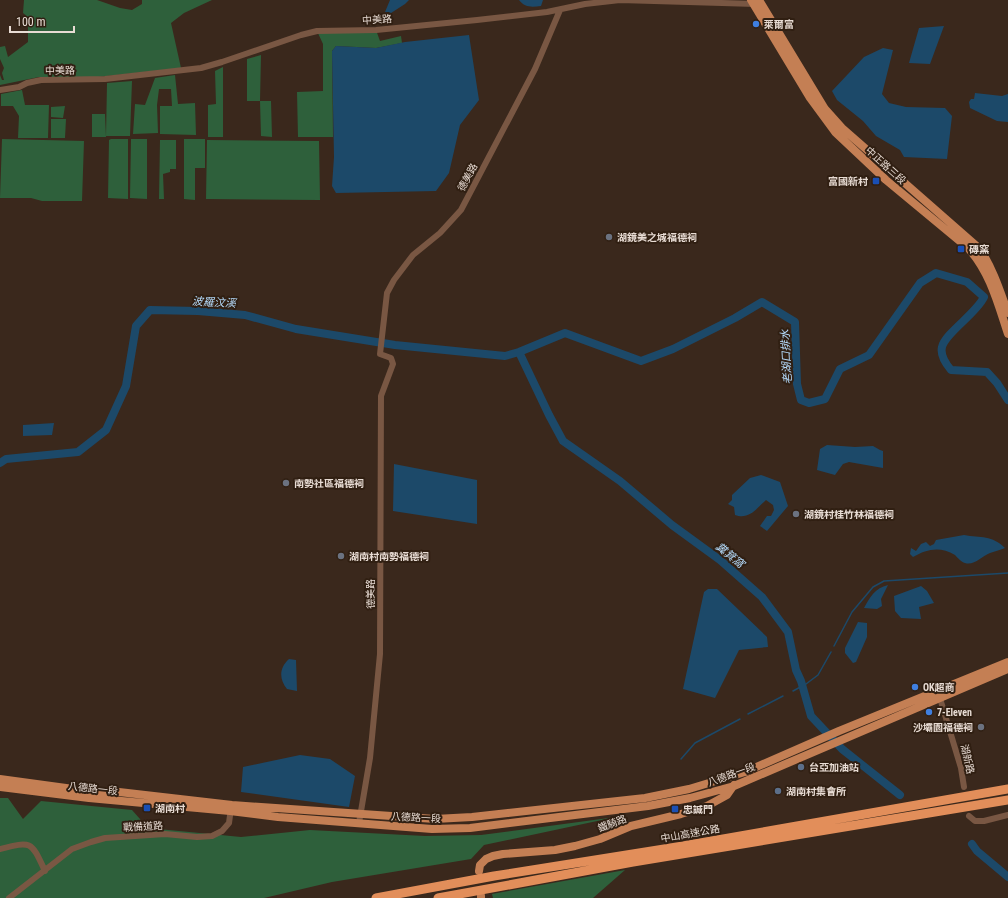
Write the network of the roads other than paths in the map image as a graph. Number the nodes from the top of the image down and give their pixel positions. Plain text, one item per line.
1 (756, 2) edge
2 (560, 10) junction
3 (0, 90) edge
4 (1008, 313) edge
5 (1008, 334) edge
6 (1008, 662) edge
7 (1008, 669) edge
8 (939, 695) junction
9 (818, 745) junction
10 (745, 772) junction
11 (0, 779) edge
12 (734, 786) junction
13 (964, 786) dead end
14 (0, 787) edge
15 (1008, 789) edge
16 (1008, 800) edge
17 (231, 808) junction
18 (360, 814) junction
19 (1008, 815) edge
20 (969, 816) dead end
21 (359, 823) junction
22 (0, 849) edge
23 (45, 871) junction
24 (479, 871) dead end
25 (9, 898) edge
26 (376, 898) edge
27 (438, 898) edge

1 - 2 street, 中美路
1 - 4 main road, 中正路三段
1 - 5 main road, 中正路三段
2 - 3 street, 中美路
2 - 18 street, 德美路
6 - 8 main road
7 - 8 main road
8 - 9 main road
8 - 9 main road
8 - 13 street, 湖新路
9 - 10 main road, 八德路一段
9 - 12 main road, 八德路一段
10 - 12 main road, 鐵騎路
10 - 18 main road, 八德路一段
11 - 17 main road, 八德路一段
12 - 21 main road, 八德路一段
12 - 24 main road, 鐵騎路
14 - 17 main road, 八德路一段
15 - 26 highway, 中山高速公路
16 - 27 highway, 中山高速公路
17 - 18 main road, 八德路一段
17 - 21 main road, 八德路一段
17 - 23 street, 戰備道路
18 - 21 street, 德美路
19 - 20 street
22 - 23 street
23 - 25 street, 戰備道路

